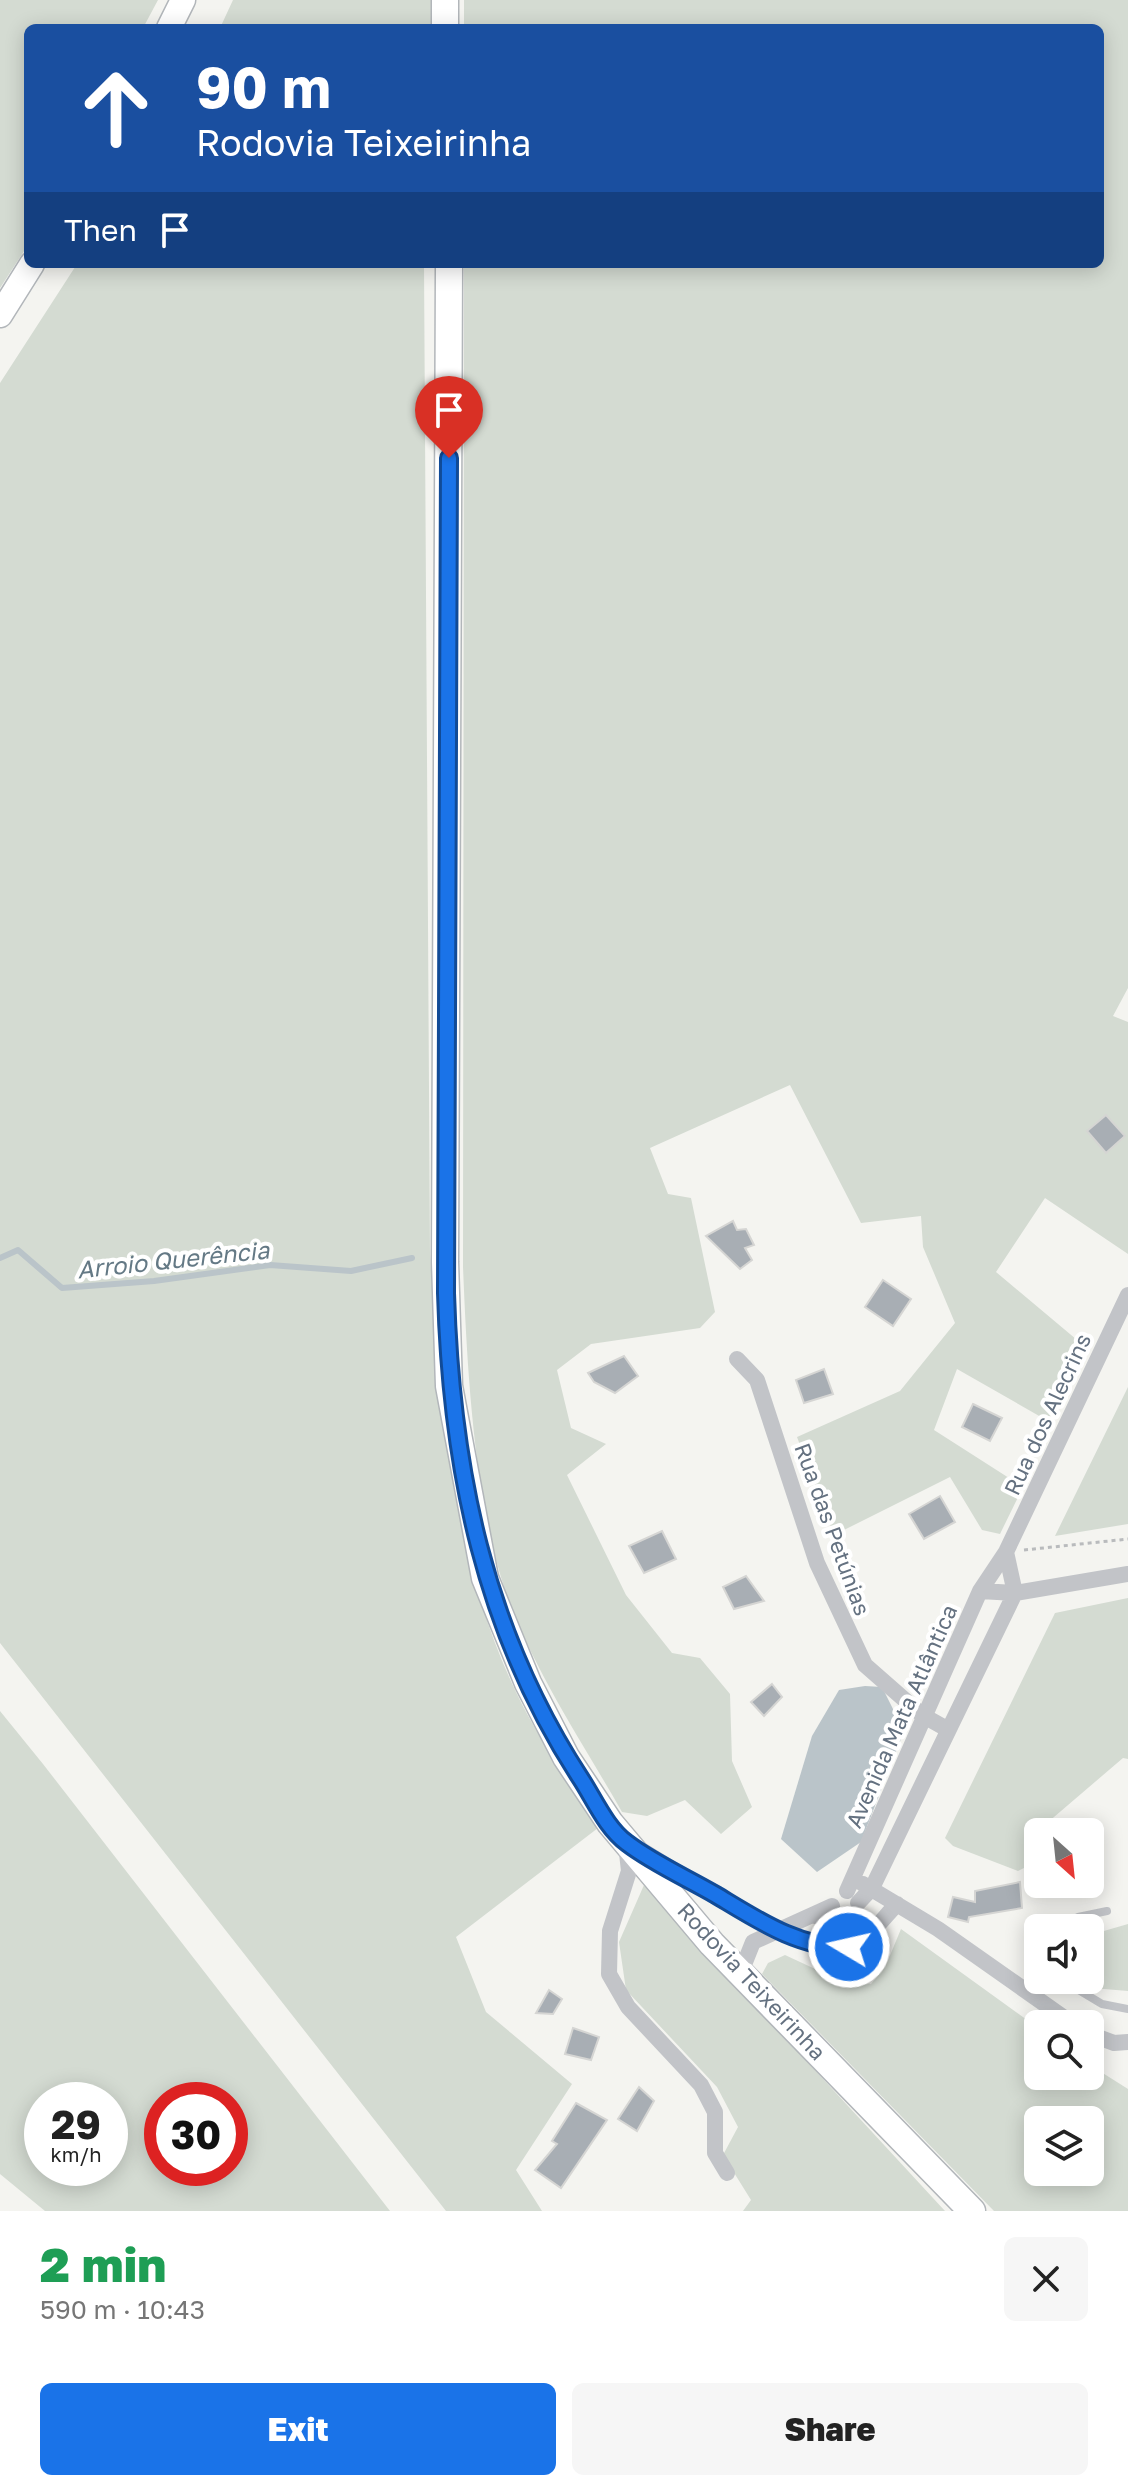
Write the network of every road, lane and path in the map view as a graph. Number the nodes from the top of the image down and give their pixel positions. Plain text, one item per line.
1 (183, 0) edge
2 (445, 0) edge
3 (171, 24) edge
4 (445, 24) edge
5 (29, 268) edge
6 (449, 268) edge
7 (0, 315) edge
8 (1128, 1295) edge
9 (737, 1359) dead end
10 (1128, 1539) edge
11 (1006, 1552) junction
12 (1128, 1574) edge
13 (980, 1591) junction
14 (1015, 1593) junction
15 (922, 1715) junction
16 (947, 1729) junction
17 (626, 1842) junction
18 (872, 1888) junction
19 (897, 1904) junction
20 (837, 1911) dead end
21 (1107, 1911) dead end
22 (1092, 1914) edge
23 (777, 1931) junction
24 (741, 1972) junction
25 (1085, 1994) edge
26 (1128, 2009) edge
27 (1052, 2010) edge
28 (1104, 2039) edge
29 (1128, 2042) edge
30 (727, 2173) dead end
31 (972, 2211) edge

1 - 3 main road
2 - 4 main road
5 - 7 main road
6 - 17 main road, Rodovia Teixeirinha
8 - 11 street, Rua dos Alecrins
9 - 15 street, Rua das Petúnias
10 - 11 path
11 - 13 street, Rua dos Alecrins
11 - 14 street
12 - 14 street, Avenida Mata Atlântica
13 - 14 street, Avenida Mata Atlântica
13 - 15 street, Avenida Mata Atlântica
14 - 16 street, Avenida Mata Atlântica
15 - 16 street, Rua das Petúnias
15 - 18 street, Avenida Mata Atlântica
16 - 18 street, Avenida Mata Atlântica
17 - 23 street
17 - 24 main road, Rodovia Teixeirinha
17 - 30 street
18 - 19 street
19 - 23 street
19 - 27 street
20 - 23 street
21 - 22 lane
23 - 24 street
24 - 31 main road, Rodovia Teixeirinha
25 - 26 lane
28 - 29 street

